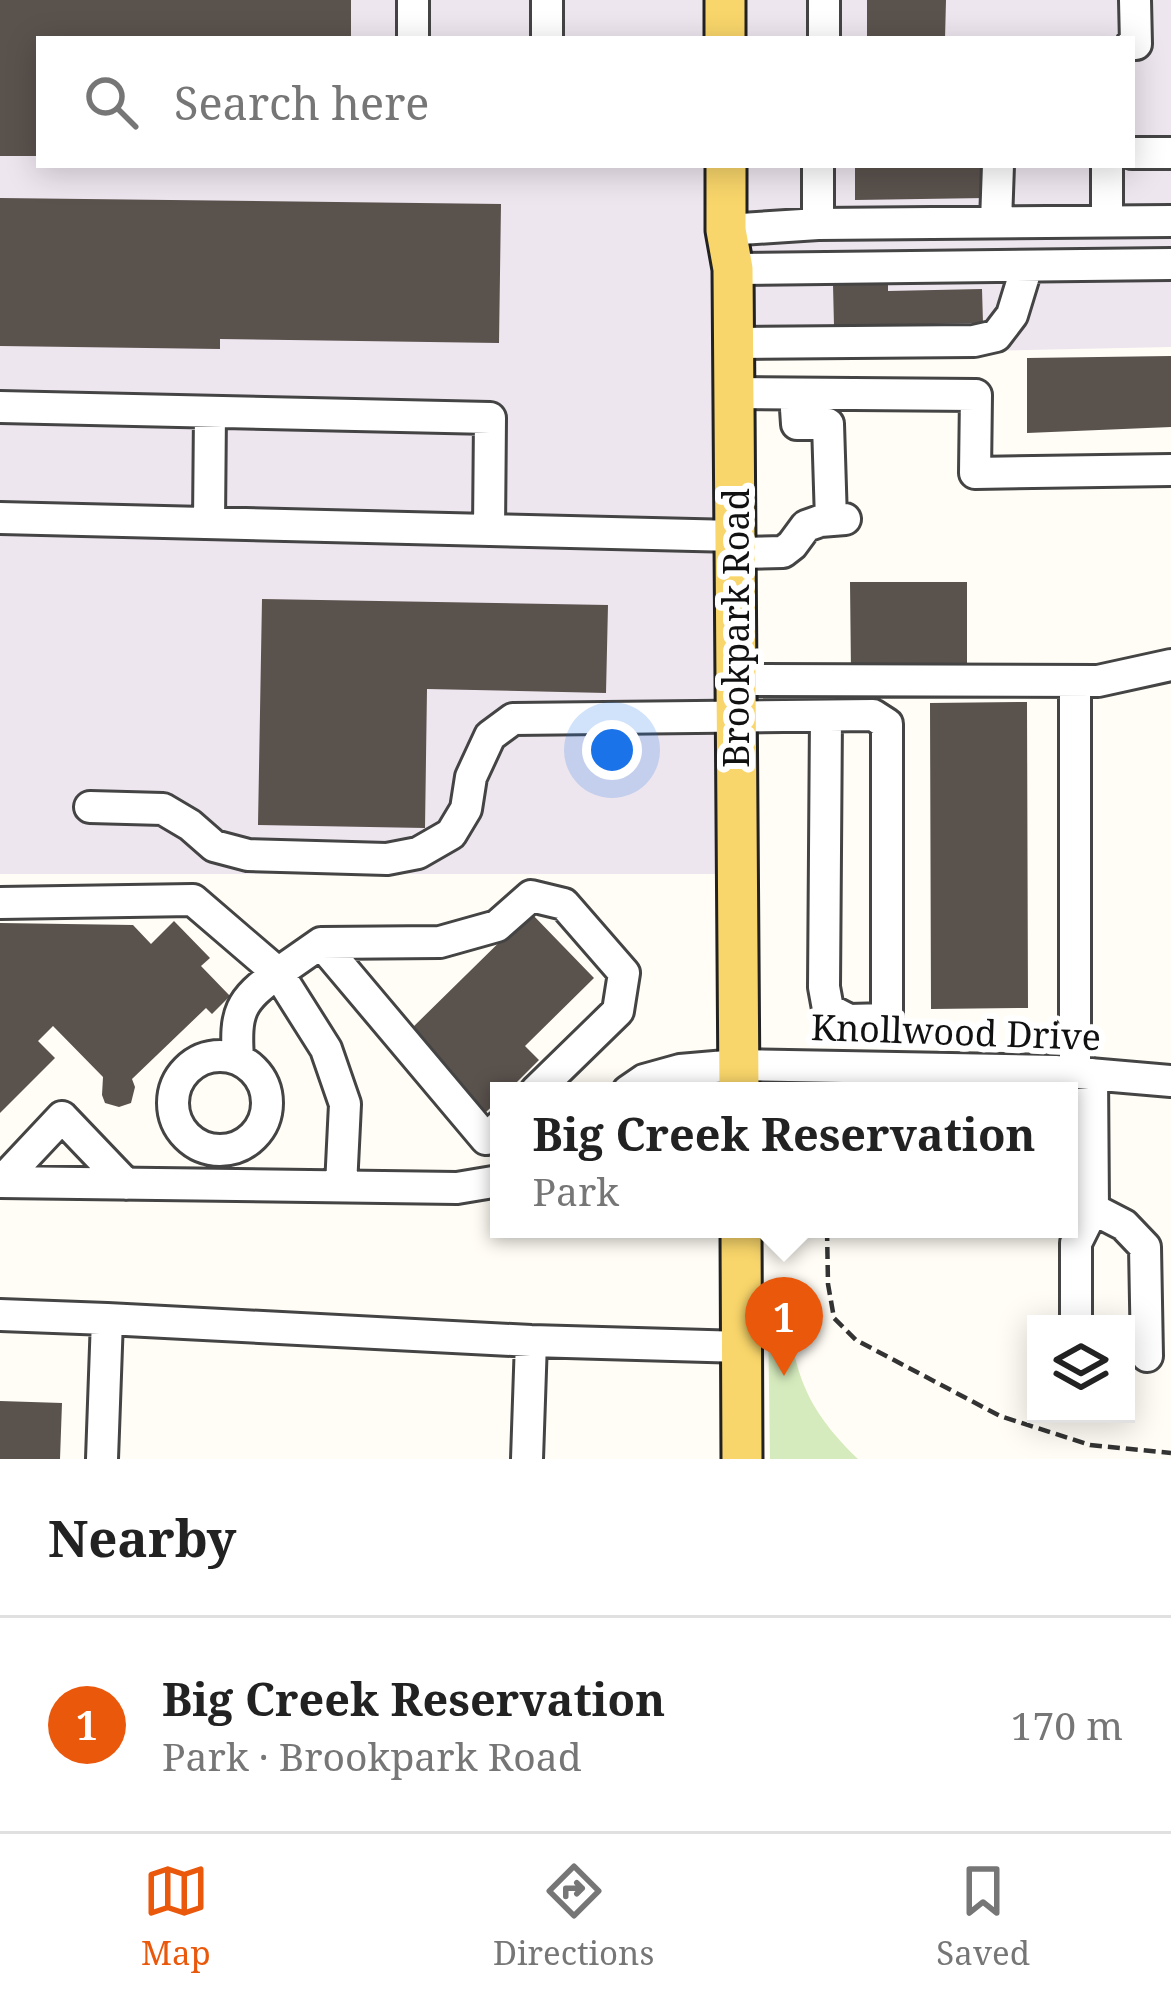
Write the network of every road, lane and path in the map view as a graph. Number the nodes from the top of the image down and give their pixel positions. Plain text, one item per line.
1 (413, 0) edge
2 (547, 0) edge
3 (725, 0) edge
4 (824, 0) edge
5 (1135, 0) edge
6 (413, 36) edge
7 (547, 36) edge
8 (725, 36) edge
9 (824, 36) edge
10 (1135, 44) edge
11 (1135, 153) edge
12 (1171, 153) edge
13 (726, 168) edge
14 (818, 168) edge
15 (998, 168) edge
16 (1107, 168) edge
17 (1107, 221) junction
18 (1171, 221) edge
19 (996, 222) junction
20 (818, 224) junction
21 (726, 230) junction
22 (1171, 264) edge
23 (1027, 266) junction
24 (733, 269) junction
25 (734, 343) junction
26 (734, 393) junction
27 (795, 394) junction
28 (0, 407) edge
29 (211, 412) junction
30 (1171, 470) edge
31 (0, 518) edge
32 (209, 523) junction
33 (488, 530) junction
34 (735, 545) junction
35 (1171, 664) edge
36 (1076, 681) junction
37 (736, 699) junction
38 (826, 716) junction
39 (90, 807) dead end
40 (0, 903) edge
41 (321, 943) junction
42 (278, 973) junction
43 (887, 1019) junction
44 (238, 1059) junction
45 (886, 1068) junction
46 (1083, 1073) junction
47 (739, 1078) edge
48 (1171, 1081) edge
49 (545, 1082) edge
50 (641, 1082) edge
51 (256, 1134) junction
52 (490, 1136) edge
53 (1, 1182) edge
54 (490, 1182) edge
55 (126, 1184) junction
56 (291, 1185) junction
57 (341, 1186) junction
58 (1093, 1209) junction
59 (741, 1238) edge
60 (827, 1238) edge
61 (0, 1315) edge
62 (1076, 1315) edge
63 (107, 1319) junction
64 (531, 1341) junction
65 (743, 1347) junction
66 (1147, 1356) dead end
67 (1171, 1454) edge
68 (102, 1459) edge
69 (527, 1459) edge
70 (742, 1459) edge

1 - 6 street
2 - 7 street
3 - 8 main road
4 - 9 street
5 - 10 street
11 - 12 street
13 - 21 main road, Brookpark Road
14 - 20 street
15 - 19 street
16 - 17 street
17 - 18 street
17 - 19 street
19 - 20 street
20 - 21 street
21 - 24 main road, Brookpark Road
22 - 23 street
23 - 24 street
23 - 25 street
24 - 25 main road, Brookpark Road
25 - 26 main road, Brookpark Road
26 - 27 street
26 - 34 main road, Brookpark Road
27 - 30 street
27 - 34 street
28 - 29 street
29 - 32 street
29 - 33 street
31 - 32 street
32 - 33 street
33 - 34 street
34 - 37 main road, Brookpark Road
35 - 36 street
36 - 37 street
36 - 46 street
37 - 38 street
37 - 39 street
37 - 47 main road, Brookpark Road
38 - 43 street
38 - 43 street
40 - 42 street
41 - 42 street
41 - 49 street
41 - 52 street
42 - 44 street
42 - 57 street
43 - 45 street
44 - 51 street
44 - 51 street
45 - 46 street, Knollwood Drive
45 - 47 street, Knollwood Drive
46 - 48 street, Knollwood Drive
46 - 58 street
47 - 50 street, Knollwood Drive
51 - 56 street
53 - 55 street
53 - 55 street
54 - 57 street
55 - 56 street
56 - 57 street
58 - 62 street
58 - 66 street
59 - 65 main road
60 - 67 path
61 - 63 street
63 - 64 street
63 - 68 street
64 - 65 street
64 - 69 street
65 - 70 main road

